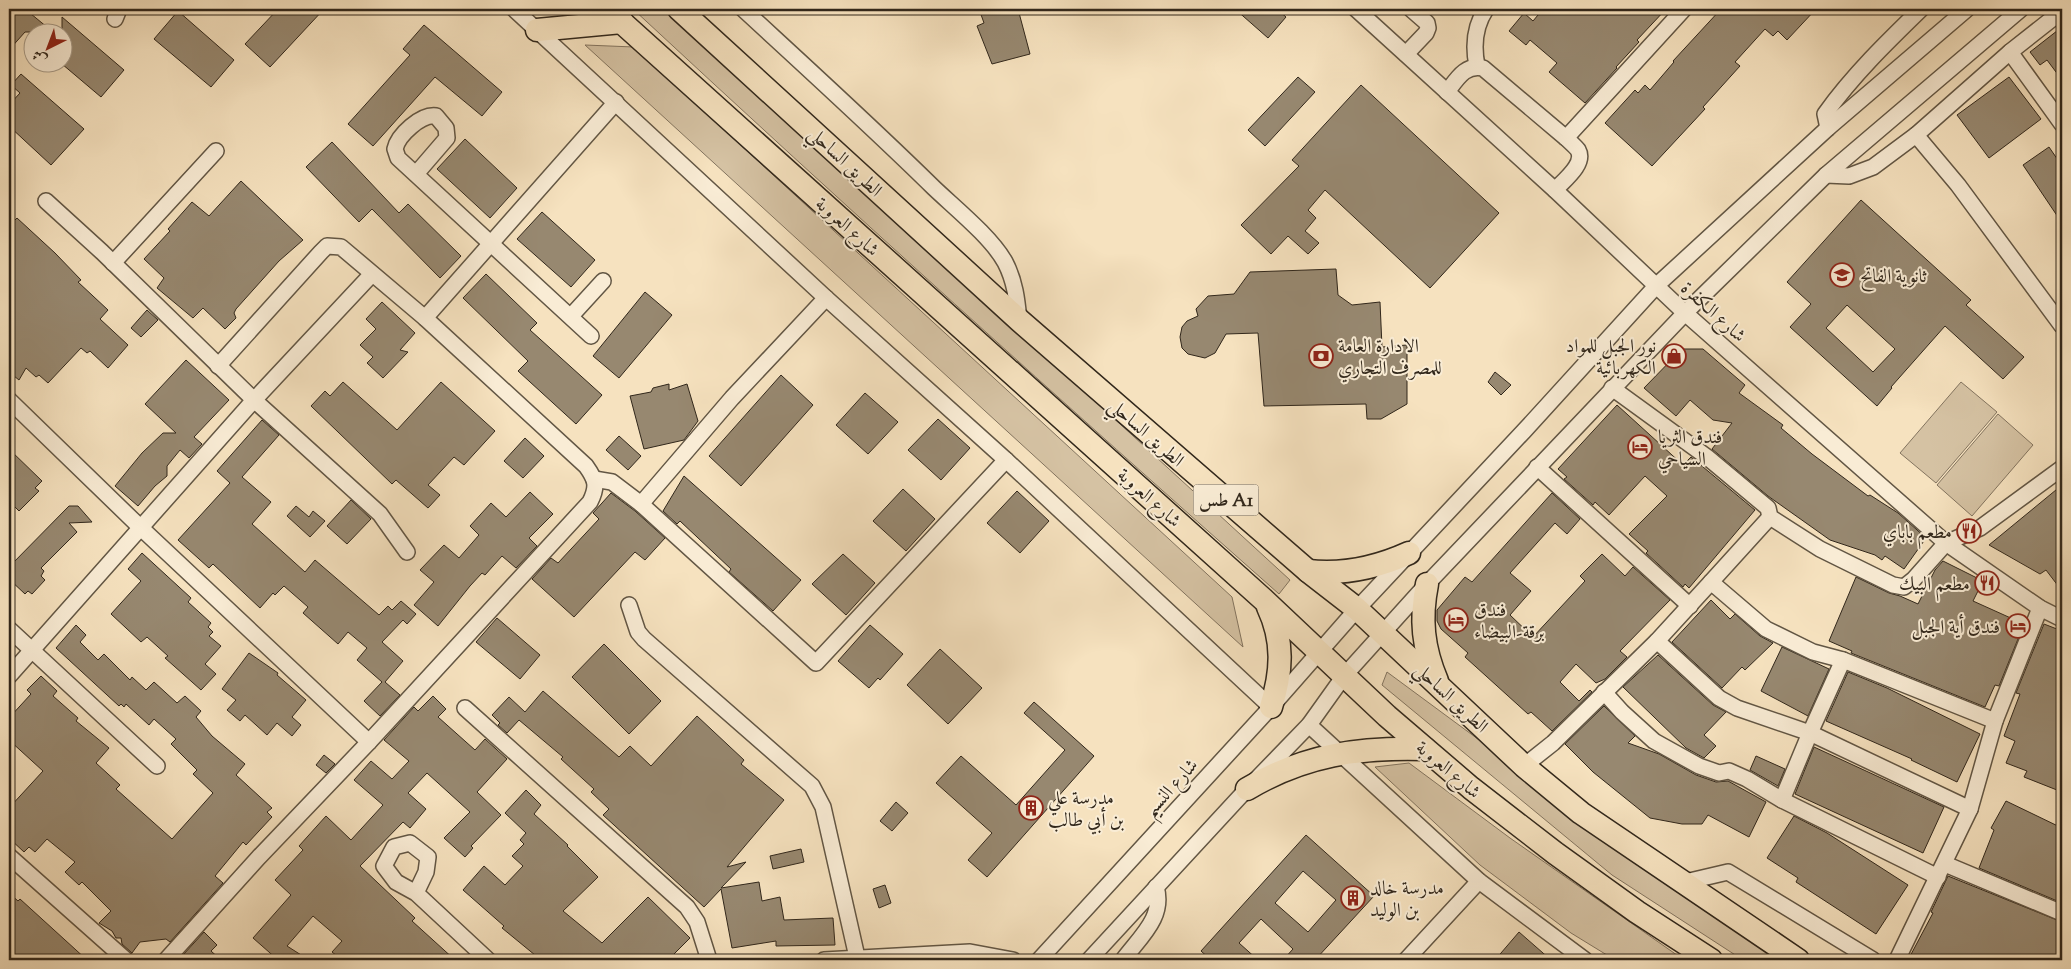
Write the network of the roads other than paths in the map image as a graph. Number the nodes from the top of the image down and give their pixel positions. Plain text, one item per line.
1 (514, 9) edge
2 (679, 9) edge
3 (1356, 9) edge
4 (1411, 9) edge
5 (1486, 9) edge
6 (1684, 9) edge
7 (1921, 9) edge
8 (1967, 9) edge
9 (2021, 9) edge
10 (751, 11) edge
11 (2062, 11) edge
12 (615, 16) edge
13 (537, 30) junction
14 (2010, 52) junction
15 (1406, 54) junction
16 (1477, 66) junction
17 (1447, 92) junction
18 (616, 102) junction
19 (2062, 124) edge
20 (1828, 128) junction
21 (1916, 135) junction
22 (1566, 138) junction
23 (216, 151) dead end
24 (416, 174) dead end
25 (1826, 175) junction
26 (1555, 190) junction
27 (46, 200) dead end
28 (492, 243) junction
29 (113, 263) junction
30 (372, 274) junction
31 (603, 281) dead end
32 (1657, 285) junction
33 (826, 298) junction
34 (1685, 313) junction
35 (571, 316) junction
36 (425, 318) junction
37 (1019, 320) junction
38 (2062, 326) edge
39 (591, 336) dead end
40 (218, 366) junction
41 (1612, 388) junction
42 (9, 400) edge
43 (254, 400) junction
44 (1006, 460) junction
45 (1537, 467) junction
46 (2062, 468) edge
47 (594, 479) junction
48 (641, 504) junction
49 (1770, 517) junction
50 (140, 527) junction
51 (1946, 543) junction
52 (407, 552) dead end
53 (1409, 553) junction
54 (1308, 571) junction
55 (1711, 582) junction
56 (1427, 584) junction
57 (1264, 600) junction
58 (629, 605) dead end
59 (1690, 606) junction
60 (2040, 608) junction
61 (1357, 609) junction
62 (2062, 619) edge
63 (9, 629) edge
64 (1382, 633) junction
65 (1657, 641) junction
66 (32, 651) junction
67 (1319, 653) junction
68 (1843, 660) junction
69 (9, 676) edge
70 (1344, 676) junction
71 (1437, 682) junction
72 (1604, 692) junction
73 (1271, 707) junction
74 (466, 708) dead end
75 (1995, 721) junction
76 (1309, 725) junction
77 (1810, 733) junction
78 (369, 742) junction
79 (1425, 749) junction
80 (1341, 754) junction
81 (158, 766) dead end
82 (1524, 766) junction
83 (1246, 789) junction
84 (1782, 800) junction
85 (1970, 809) junction
86 (9, 856) edge
87 (1942, 870) junction
88 (1479, 881) junction
89 (1681, 882) junction
90 (1156, 887) junction
91 (416, 893) dead end
92 (2062, 913) edge
93 (857, 957) junction
94 (126, 960) edge
95 (166, 960) edge
96 (488, 960) edge
97 (709, 960) edge
98 (825, 960) edge
99 (1013, 960) edge
100 (1039, 960) edge
101 (1089, 960) edge
102 (1123, 960) edge
103 (1406, 960) edge
104 (1585, 960) edge
105 (1711, 960) edge
106 (1798, 960) edge
107 (1873, 960) edge
108 (1897, 960) edge

1 - 13 street
2 - 37 highway, الطريق الساحلي / طس A1
3 - 15 street, شارع الكفرة
4 - 15 street
5 - 16 street
6 - 22 street
7 - 20 street
8 - 20 street, شارع النسيم
9 - 25 street
10 - 37 street
11 - 14 street
12 - 13 highway
12 - 57 highway, شارع العروبة / طس A1
13 - 18 street
14 - 19 street
14 - 21 street
15 - 17 street, شارع الكفرة
16 - 17 street
16 - 22 street
17 - 26 street, شارع الكفرة
18 - 28 street
18 - 33 street
20 - 32 street, شارع النسيم
21 - 25 street
21 - 38 street
22 - 26 street
23 - 29 street
24 - 28 street
25 - 34 street
26 - 32 street, شارع الكفرة
27 - 29 street
28 - 35 street
28 - 36 street
29 - 40 street
30 - 36 street
30 - 40 street
30 - 43 street
31 - 35 street
32 - 34 street, شارع الكفرة
32 - 53 street, شارع النسيم
33 - 44 street
33 - 48 street
34 - 41 street
34 - 51 street, شارع الكفرة
35 - 39 street
36 - 47 street
37 - 54 highway, الطريق الساحلي / طس A1
40 - 43 street
41 - 45 street
41 - 49 street
42 - 50 street
43 - 50 street
43 - 52 street
44 - 48 street
44 - 73 street
45 - 56 street
45 - 59 street
46 - 51 street
47 - 48 street
47 - 78 street
49 - 51 street
49 - 55 street
50 - 66 street
50 - 78 street
51 - 60 street, شارع الكفرة
53 - 54 highway
53 - 61 street, شارع النسيم
54 - 61 highway, الطريق الساحلي / طس A1
55 - 59 street
55 - 68 street
56 - 64 street
56 - 71 highway
57 - 67 highway, شارع العروبة / طس A1
57 - 73 highway
58 - 93 street
59 - 65 street
60 - 62 street, شارع الكفرة
60 - 75 street
61 - 64 highway, الطريق الساحلي / طس A1
61 - 67 street, شارع النسيم
63 - 66 street
64 - 70 street
64 - 71 highway, الطريق الساحلي / طس A1
65 - 72 street
65 - 77 street
66 - 69 street
66 - 81 street
67 - 70 highway, شارع العروبة / طس A1
67 - 73 street, شارع النسيم
68 - 75 street
68 - 77 street
70 - 76 street
70 - 79 highway, شارع العروبة / طس A1
71 - 82 highway, الطريق الساحلي / طس A1
72 - 82 street
72 - 84 street
73 - 100 street, شارع النسيم
74 - 97 street
75 - 85 street
76 - 80 street
76 - 83 street
77 - 84 street
77 - 85 street
78 - 95 street
79 - 80 highway
79 - 105 highway, شارع العروبة / طس A1
80 - 83 highway
80 - 88 street
82 - 89 highway, الطريق الساحلي / طس A1
83 - 90 street
84 - 87 street
85 - 87 street
86 - 94 street
87 - 92 street
87 - 108 street
88 - 103 street
88 - 104 street
89 - 106 highway, الطريق الساحلي / طس A1
89 - 107 street
90 - 101 street
90 - 102 street
91 - 96 street
93 - 98 street
93 - 99 street

